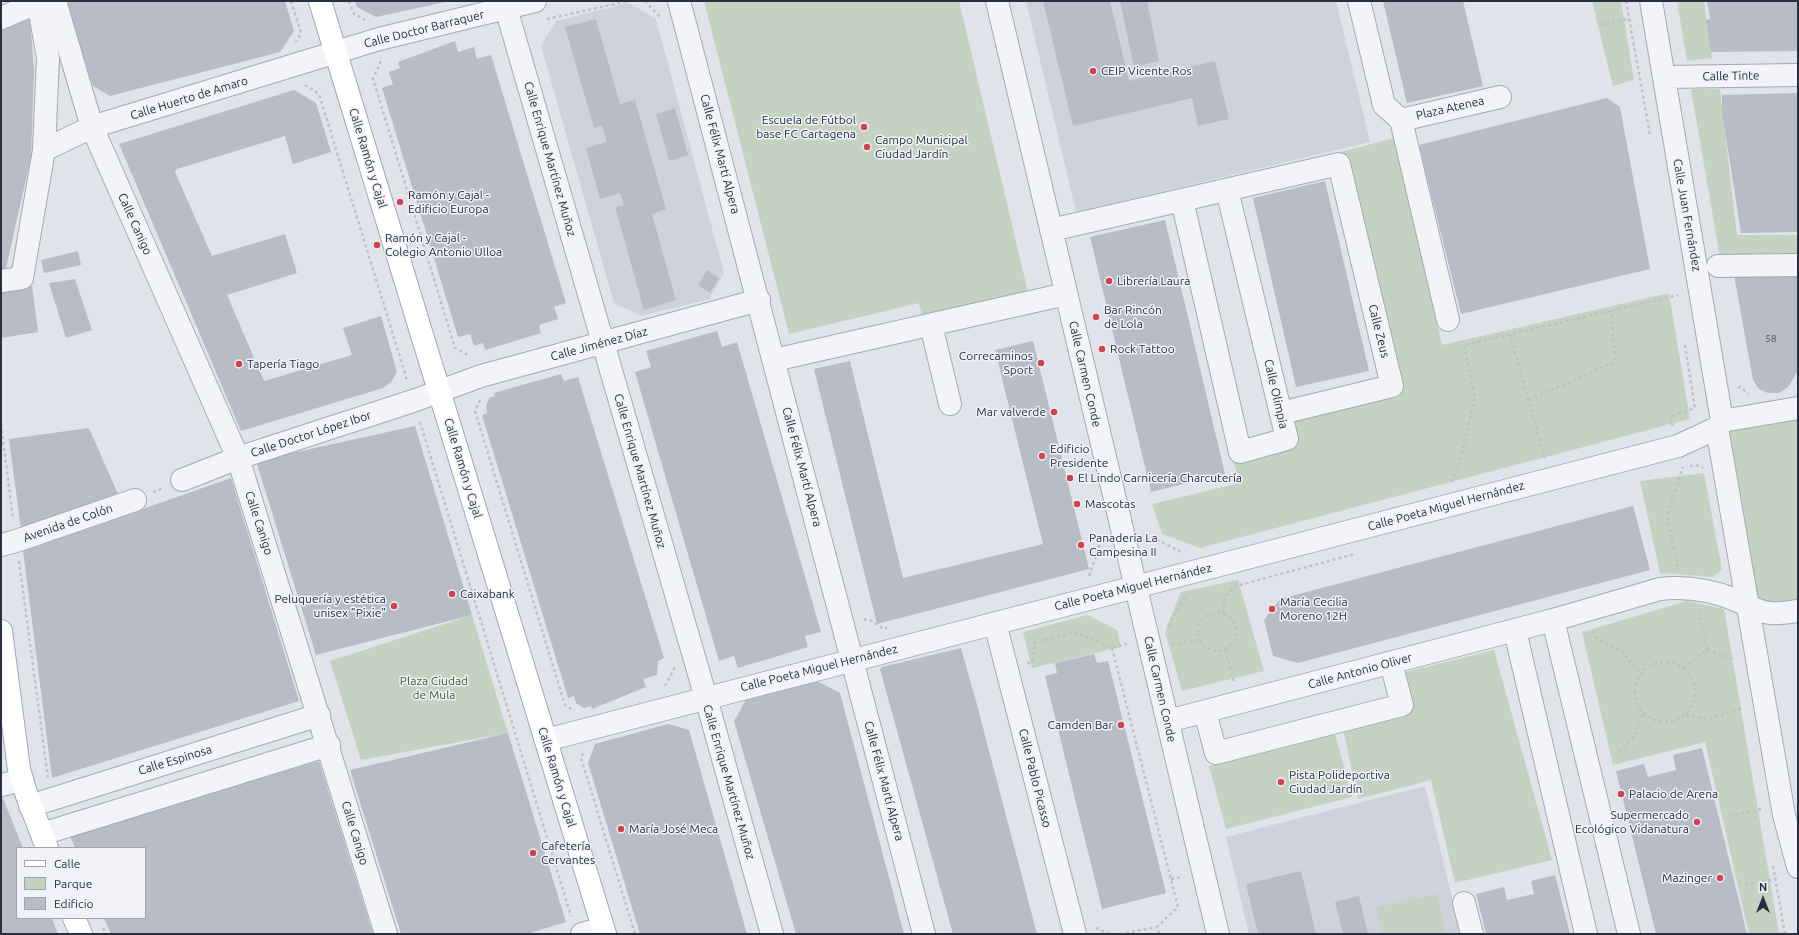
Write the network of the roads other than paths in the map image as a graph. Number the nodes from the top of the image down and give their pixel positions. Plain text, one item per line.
1 (44, 1) edge
2 (320, 1) edge
3 (679, 1) edge
4 (996, 1) edge
5 (1358, 1) edge
6 (1651, 1) edge
7 (506, 8) junction
8 (538, 11) edge
9 (1, 18) edge
10 (336, 53) junction
11 (1798, 75) edge
12 (1664, 77) junction
13 (1500, 97) dead end
14 (1401, 120) junction
15 (92, 127) junction
16 (44, 150) junction
17 (1227, 190) junction
18 (1182, 200) junction
19 (1051, 230) junction
20 (1798, 265) edge
21 (1718, 266) dead end
22 (1, 281) edge
23 (1066, 294) junction
24 (759, 300) junction
25 (1448, 320) dead end
26 (930, 325) junction
27 (603, 343) junction
28 (774, 360) junction
29 (440, 391) junction
30 (950, 404) dead end
31 (1798, 408) edge
32 (1280, 413) junction
33 (1719, 424) junction
34 (238, 458) junction
35 (182, 480) road end
36 (135, 500) road end
37 (9, 543) edge
38 (1136, 586) junction
39 (1747, 606) junction
40 (1798, 611) edge
41 (1553, 620) junction
42 (995, 623) junction
43 (1, 631) edge
44 (1515, 631) junction
45 (852, 660) junction
46 (1391, 663) junction
47 (706, 698) junction
48 (1205, 712) junction
49 (319, 715) junction
50 (1168, 721) junction
51 (546, 740) junction
52 (329, 745) junction
53 (22, 780) junction
54 (1, 785) edge
55 (40, 803) junction
56 (44, 841) edge
57 (1798, 867) edge
58 (1464, 903) dead end
59 (74, 919) edge
60 (577, 927) edge
61 (604, 931) edge
62 (1215, 933) edge
63 (81, 934) edge
64 (386, 934) edge
65 (772, 934) edge
66 (924, 934) edge
67 (1075, 934) edge
68 (1472, 934) edge
69 (1586, 934) edge
70 (1629, 934) edge

1 - 9 street
1 - 15 street, Calle Canigo
1 - 16 street
2 - 10 main road, Calle Ramón y Cajal
3 - 24 street, Calle Félix Martí Alpera
4 - 19 street, Calle Carmen Conde
5 - 14 street
6 - 12 street, Calle Juan Fernández
7 - 8 street, Calle Doctor Barraquer
7 - 10 street, Calle Doctor Barraquer
7 - 27 street, Calle Enrique Martínez Muñoz
10 - 15 street, Calle Huerto de Amaro
10 - 29 main road, Calle Ramón y Cajal
11 - 12 street, Calle Tinte
12 - 33 street, Calle Juan Fernández
13 - 14 street, Plaza Atenea
14 - 25 street
15 - 16 street, Calle Huerto de Amaro
15 - 34 street, Calle Canigo
16 - 22 street
17 - 18 street
17 - 32 street, Calle Olimpia
17 - 32 street, Calle Zeus
18 - 19 street
18 - 32 street, Calle Olimpia
19 - 23 street, Calle Carmen Conde
20 - 21 street
23 - 26 street
23 - 38 street, Calle Carmen Conde
24 - 27 street, Calle Jiménez Díaz
24 - 28 street, Calle Félix Martí Alpera
26 - 28 street
26 - 30 street
27 - 29 street, Calle Jiménez Díaz
27 - 47 street, Calle Enrique Martínez Muñoz
28 - 45 street, Calle Félix Martí Alpera
29 - 34 street, Calle Doctor López Ibor
29 - 51 main road, Calle Ramón y Cajal
31 - 33 street, Calle Poeta Miguel Hernández
33 - 38 street, Calle Poeta Miguel Hernández
33 - 39 street, Calle Juan Fernández
34 - 35 street, Calle Doctor López Ibor
34 - 49 street, Calle Canigo
36 - 37 street, Avenida de Colón
38 - 42 street, Calle Poeta Miguel Hernández
38 - 50 street, Calle Carmen Conde
39 - 40 street, Calle Antonio Oliver
39 - 41 street, Calle Antonio Oliver
39 - 57 street, Calle Juan Fernández
41 - 44 street, Calle Antonio Oliver
41 - 70 street
42 - 45 street, Calle Poeta Miguel Hernández
42 - 67 street, Calle Pablo Picasso
43 - 53 main road
44 - 46 street, Calle Antonio Oliver
44 - 69 street
45 - 47 street, Calle Poeta Miguel Hernández
45 - 66 street, Calle Félix Martí Alpera
46 - 48 street, Calle Antonio Oliver
46 - 48 street
47 - 51 street, Calle Poeta Miguel Hernández
47 - 65 street, Calle Enrique Martínez Muñoz
48 - 50 street, Calle Antonio Oliver
49 - 52 street, Calle Canigo
49 - 55 street, Calle Espinosa
50 - 62 street, Calle Carmen Conde
51 - 61 main road, Calle Ramón y Cajal
52 - 56 street
52 - 64 street, Calle Canigo
53 - 54 street
53 - 55 main road
55 - 56 main road
58 - 68 street
59 - 63 main road
60 - 61 street

